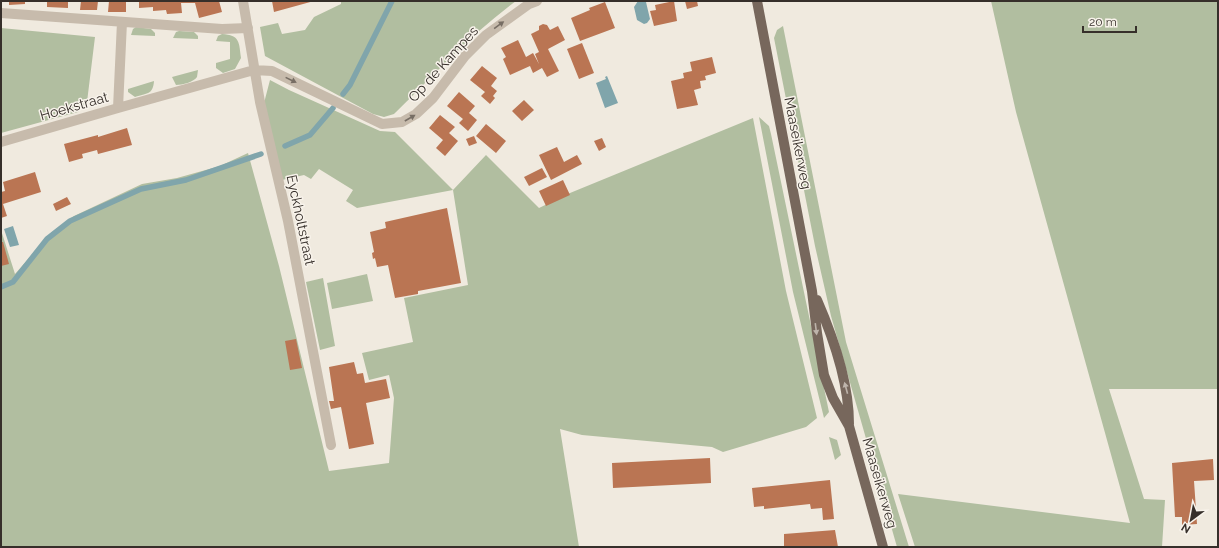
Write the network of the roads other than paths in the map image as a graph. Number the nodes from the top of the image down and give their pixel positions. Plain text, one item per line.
1 (243, 1) edge
2 (537, 1) edge
3 (757, 1) edge
4 (1, 13) edge
5 (122, 22) junction
6 (248, 28) junction
7 (254, 70) junction
8 (118, 108) junction
9 (1, 142) edge
10 (812, 291) junction
11 (849, 426) junction
12 (331, 445) dead end
13 (883, 547) edge

1 - 6 street, Eyckholtstraat
7 -> 2 street, Op de Kampes
3 - 10 main road, Maaseikerweg
4 - 5 street
5 - 6 street
5 - 8 street, Hoekstraat
6 - 7 street, Eyckholtstraat
7 - 8 street
7 - 12 street, Eyckholtstraat
8 - 9 street, Hoekstraat
11 -> 10 main road, Maaseikerweg
10 -> 11 main road, Maaseikerweg
11 - 13 main road, Maaseikerweg

